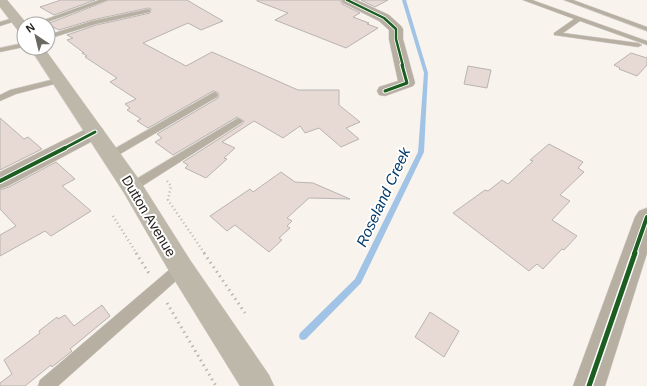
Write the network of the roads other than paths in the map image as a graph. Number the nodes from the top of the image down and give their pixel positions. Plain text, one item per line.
1 (1, 0) edge
2 (88, 0) edge
3 (105, 0) edge
4 (347, 0) edge
5 (526, 0) edge
6 (567, 0) edge
7 (148, 11) dead end
8 (47, 16) edge
9 (56, 17) edge
10 (16, 19) edge
11 (579, 19) junction
12 (0, 24) edge
13 (16, 25) edge
14 (647, 28) edge
15 (56, 35) edge
16 (647, 42) edge
17 (16, 46) edge
18 (647, 46) edge
19 (0, 50) edge
20 (42, 56) edge
21 (59, 80) junction
22 (385, 91) dead end
23 (214, 95) dead end
24 (0, 98) edge
25 (238, 121) dead end
26 (95, 132) junction
27 (111, 155) junction
28 (0, 181) edge
29 (132, 187) junction
30 (647, 217) edge
31 (181, 268) junction
32 (46, 386) edge
33 (258, 386) edge
34 (589, 386) edge

1 - 10 main road
2 - 8 lane
3 - 9 lane
4 - 22 street
5 - 11 lane
6 - 14 lane
7 - 15 lane
11 - 16 lane
11 - 18 lane
12 - 13 lane
17 - 19 lane
20 - 21 main road, Dutton Avenue
21 - 24 lane
21 - 26 main road, Dutton Avenue
23 - 27 lane
25 - 29 lane
26 - 27 main road, Dutton Avenue
26 - 28 street
27 - 29 main road, Dutton Avenue
29 - 31 main road, Dutton Avenue
30 - 34 street
31 - 32 lane
31 - 33 main road, Dutton Avenue

